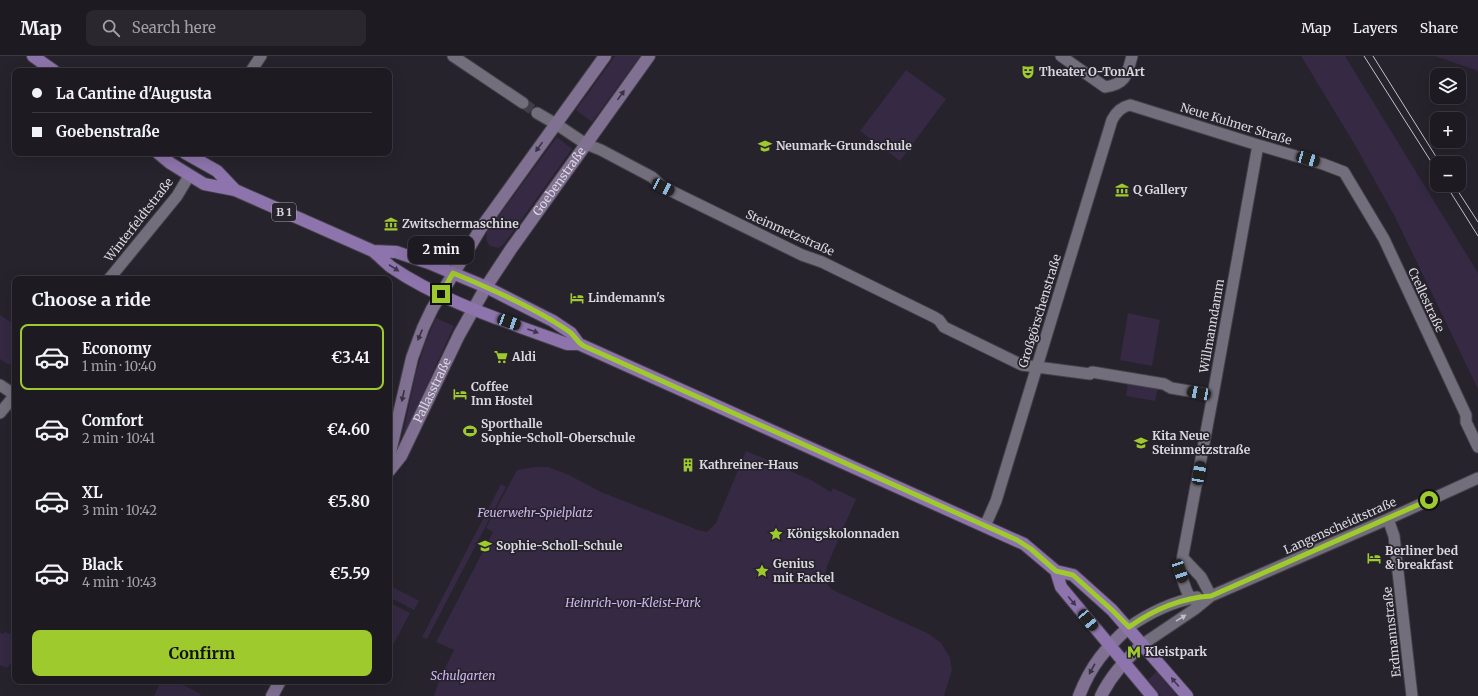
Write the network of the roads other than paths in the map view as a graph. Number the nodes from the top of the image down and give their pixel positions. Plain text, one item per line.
1 (34, 56) edge
2 (261, 56) edge
3 (453, 56) edge
4 (605, 56) edge
5 (650, 56) edge
6 (1061, 56) edge
7 (1132, 56) edge
8 (50, 68) edge
9 (253, 68) edge
10 (523, 103) tunnel mouth
11 (1124, 106) joint
12 (537, 113) tunnel mouth
13 (556, 124) junction
14 (586, 144) junction
15 (1258, 145) junction
16 (161, 156) edge
17 (194, 156) edge
18 (1340, 170) joint
19 (189, 176) junction
20 (235, 190) junction
21 (373, 251) junction
22 (453, 273) junction
23 (111, 276) edge
24 (486, 287) junction
25 (441, 294) junction
26 (473, 308) junction
27 (579, 344) junction
28 (1037, 367) junction
29 (0, 385) edge
30 (12, 393) edge
31 (1213, 396) junction
32 (12, 399) edge
33 (0, 413) edge
34 (392, 440) edge
35 (1478, 447) edge
36 (392, 467) edge
37 (1478, 478) edge
38 (1388, 519) junction
39 (985, 526) junction
40 (1183, 558) junction
41 (1056, 571) junction
42 (1211, 596) junction
43 (1190, 599) junction
44 (1201, 603) junction
45 (1129, 627) junction
46 (1143, 644) junction
47 (1109, 645) junction
48 (1123, 662) junction
49 (278, 684) edge
50 (272, 696) edge
51 (1080, 696) edge
52 (1101, 696) edge
53 (1152, 696) edge
54 (1187, 696) edge
55 (1412, 696) edge

1 - 8 main road
2 - 9 street
3 - 10 street
4 - 13 main road
14 -> 5 main road, Goebenstraße
6 - 7 street
11 - 15 street, Neue Kulmer Straße
11 - 28 street, Großgörschenstraße
12 - 13 street, Steinmetzstraße
13 - 14 street, Steinmetzstraße
13 -> 22 main road
14 - 24 main road, Goebenstraße
14 - 28 street, Steinmetzstraße
15 - 18 street, Neue Kulmer Straße
15 - 31 street, Willmanndamm
16 - 19 main road, B 1
17 - 20 main road, B 1
18 - 35 street, Crellestraße
19 - 20 main road, B 1
19 - 23 street, Winterfeldtstraße
20 - 21 main road, B 1
21 - 22 main road, B 1
21 -> 25 main road, B 1
22 - 24 main road, B 1
22 - 25 main road
24 - 26 main road, Goebenstraße
24 - 27 main road, B 1
25 - 26 main road, B 1
25 -> 34 main road, Pallasstraße
26 -> 27 main road, B 1
26 - 36 main road, Pallasstraße
27 - 39 main road, B 1
28 - 31 street, Steinmetzstraße
28 - 39 street, Großgörschenstraße
29 - 30 street
31 - 40 street, Willmanndamm
32 - 33 street
37 - 38 street, Langenscheidtstraße
38 - 42 street, Langenscheidtstraße
38 - 55 street, Erdmannstraße
39 - 41 main road, B 1
40 - 42 street
40 - 43 street, Willmanndamm
41 - 45 main road, B 1
41 -> 47 main road, B 1
42 - 43 street, Langenscheidtstraße
42 - 44 street, Langenscheidtstraße
43 - 44 street
43 - 45 street, Langenscheidtstraße
46 -> 44 street, Langenscheidtstraße
45 - 46 main road, B 1
45 - 47 main road
46 - 48 main road
54 -> 46 main road, B 1
47 - 48 main road, B 1
47 -> 51 main road
48 - 52 main road
48 - 53 main road, B 1
49 - 50 main road

